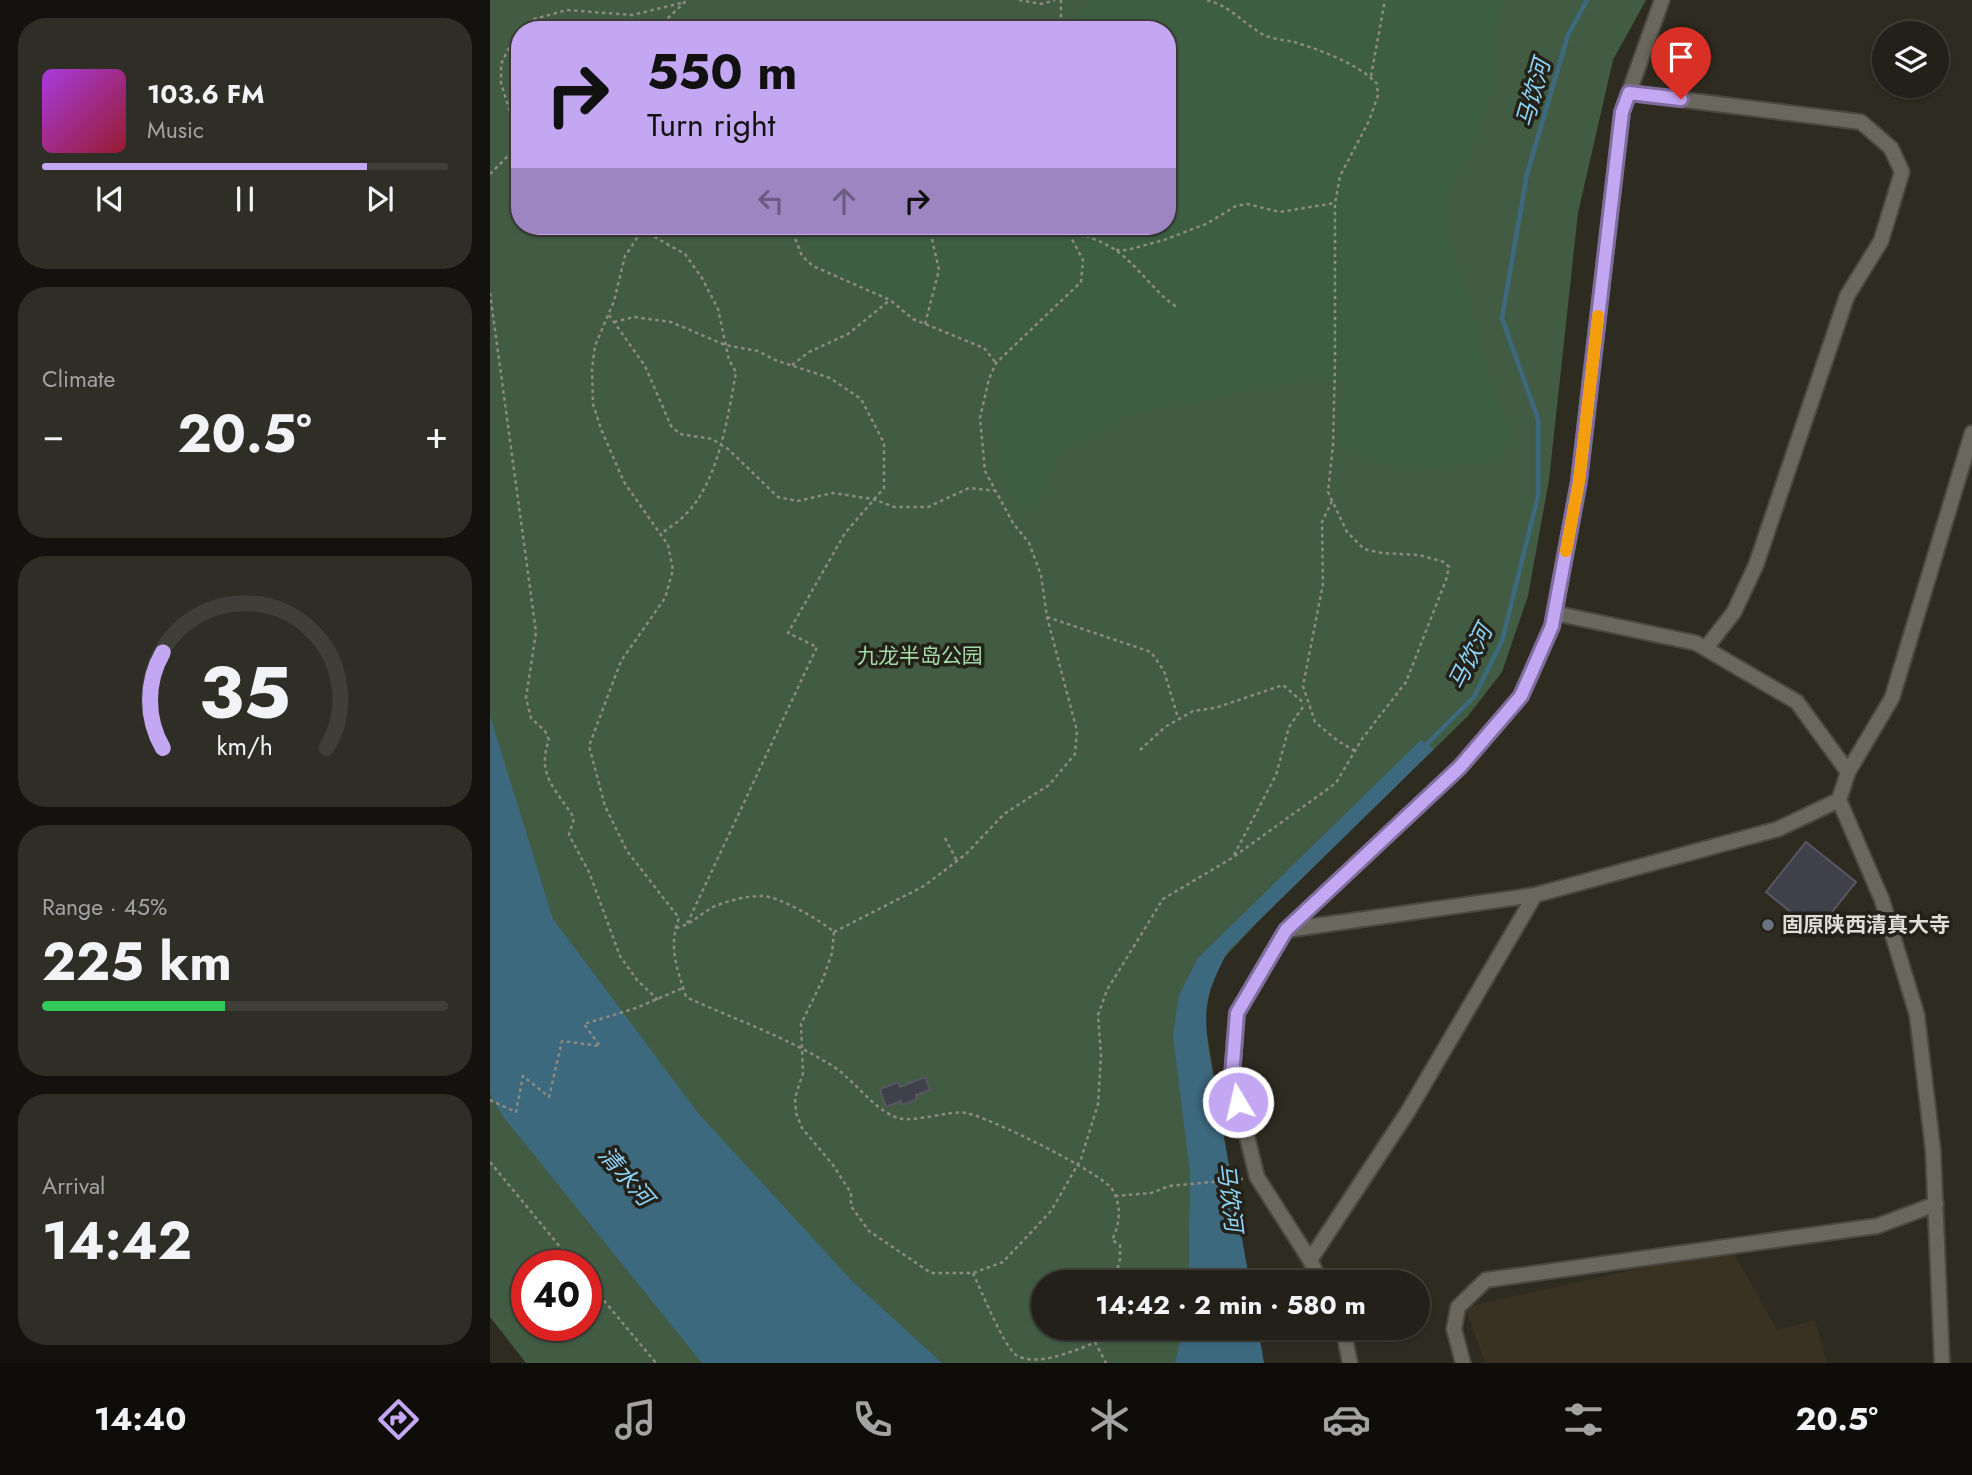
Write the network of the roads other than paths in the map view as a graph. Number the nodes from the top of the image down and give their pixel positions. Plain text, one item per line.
1 (1662, 0) edge
2 (1629, 93) junction
3 (1972, 433) edge
4 (1554, 613) junction
5 (1706, 648) junction
6 (1848, 772) junction
7 (1839, 800) junction
8 (1535, 895) junction
9 (1286, 930) junction
10 (1936, 1204) junction
11 (1310, 1260) junction
12 (1315, 1270) edge
13 (1345, 1340) edge
14 (1350, 1363) edge
15 (1463, 1363) edge
16 (1942, 1363) edge

1 - 2 street
2 - 4 street
2 - 5 street
3 - 6 street
4 - 5 street
4 - 9 street
5 - 6 street
6 - 7 street
7 - 8 street
7 - 10 street
8 - 9 street
8 - 11 street
9 - 11 street
10 - 15 street
10 - 16 street
11 - 12 street
13 - 14 street

